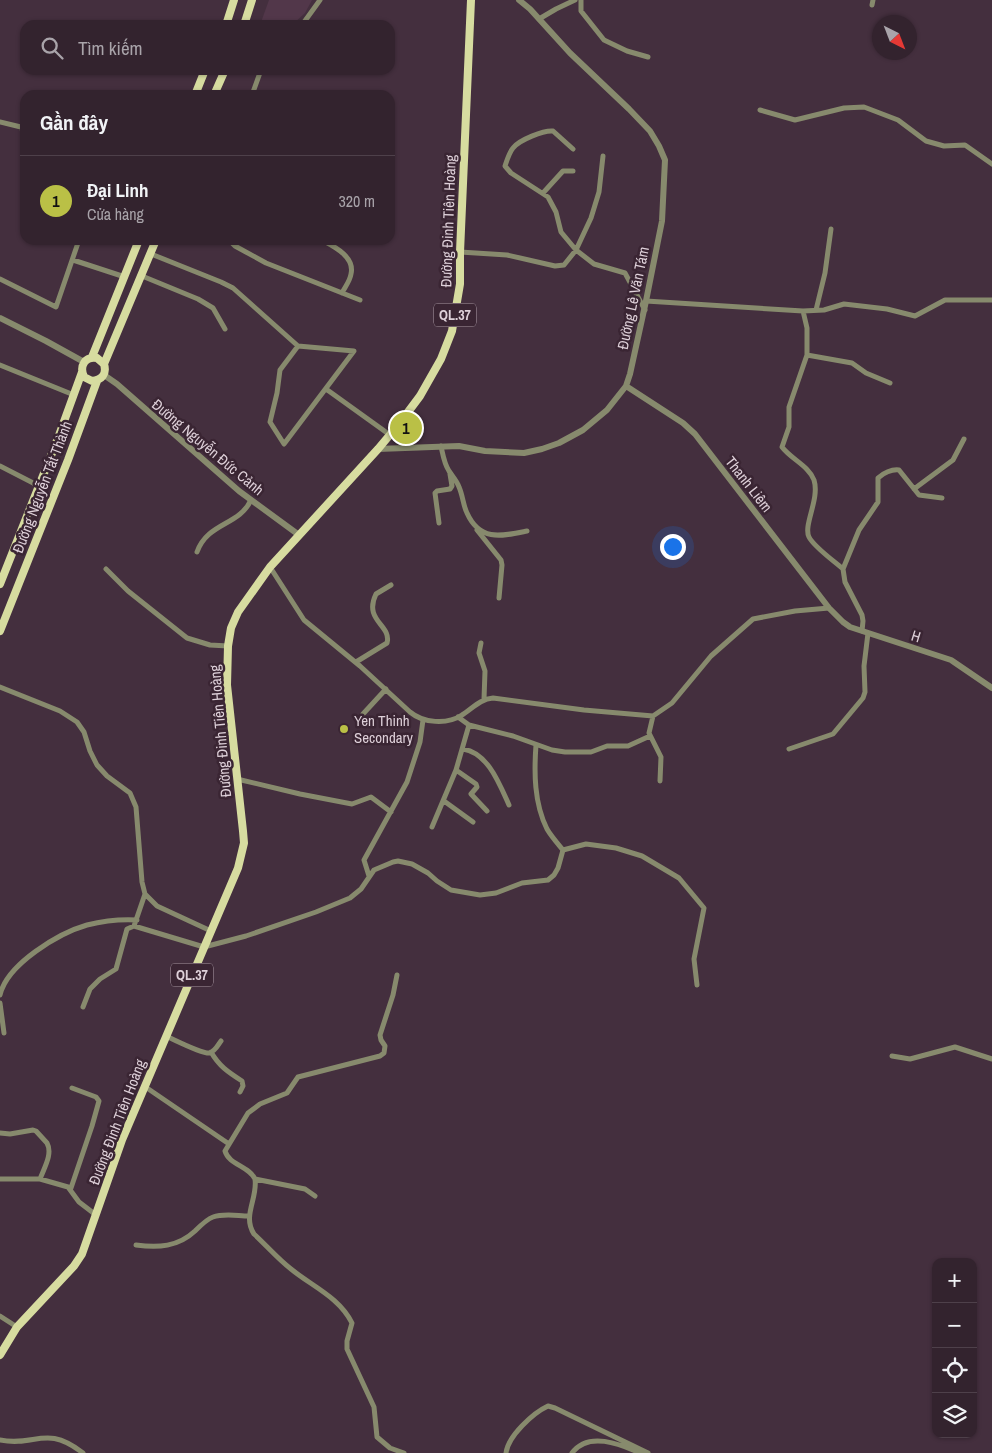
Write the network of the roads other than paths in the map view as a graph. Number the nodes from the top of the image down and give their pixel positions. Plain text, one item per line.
1 (234, 0) edge
2 (252, 0) edge
3 (320, 0) edge
4 (471, 0) edge
5 (519, 0) edge
6 (575, 0) edge
7 (581, 0) edge
8 (539, 19) junction
9 (228, 20) edge
10 (246, 20) edge
11 (306, 20) edge
12 (648, 57) dead end
13 (203, 75) edge
14 (223, 75) edge
15 (259, 75) edge
16 (197, 90) edge
17 (216, 90) edge
18 (254, 90) edge
19 (760, 110) dead end
20 (0, 122) edge
21 (20, 127) edge
22 (573, 149) dead end
23 (603, 156) dead end
24 (992, 164) edge
25 (572, 171) dead end
26 (542, 192) junction
27 (831, 229) dead end
28 (78, 245) edge
29 (137, 245) edge
30 (154, 245) edge
31 (234, 245) edge
32 (330, 245) edge
33 (576, 250) junction
34 (460, 252) junction
35 (151, 254) junction
36 (73, 260) junction
37 (142, 276) junction
38 (125, 277) junction
39 (0, 279) edge
40 (342, 293) junction
41 (360, 300) dead end
42 (992, 300) edge
43 (646, 302) junction
44 (644, 310) junction
45 (816, 310) junction
46 (803, 311) junction
47 (0, 318) edge
48 (225, 329) dead end
49 (298, 346) junction
50 (807, 356) junction
51 (92, 357) junction
52 (84, 362) junction
53 (104, 364) junction
54 (0, 365) edge
55 (82, 372) junction
56 (104, 375) junction
57 (97, 381) junction
58 (890, 383) dead end
59 (626, 386) junction
60 (326, 389) junction
61 (74, 395) junction
62 (390, 435) junction
63 (964, 439) dead end
64 (441, 446) junction
65 (378, 449) junction
66 (0, 466) edge
67 (449, 472) junction
68 (39, 486) junction
69 (914, 489) junction
70 (942, 498) dead end
71 (251, 500) junction
72 (439, 523) dead end
73 (474, 525) junction
74 (527, 531) dead end
75 (299, 535) junction
76 (197, 552) dead end
77 (270, 567) junction
78 (106, 569) dead end
79 (843, 569) junction
80 (0, 584) edge
81 (392, 586) dead end
82 (499, 598) dead end
83 (0, 605) edge
84 (9, 608) junction
85 (829, 608) junction
86 (836, 616) joint
87 (0, 631) edge
88 (865, 632) junction
89 (481, 643) dead end
90 (228, 646) junction
91 (356, 662) junction
92 (991, 684) edge
93 (0, 687) edge
94 (386, 689) junction
95 (484, 699) junction
96 (363, 714) dead end
97 (653, 716) junction
98 (458, 717) junction
99 (423, 720) junction
100 (468, 725) junction
101 (650, 736) junction
102 (536, 745) junction
103 (789, 749) dead end
104 (462, 750) junction
105 (456, 770) junction
106 (237, 779) junction
107 (660, 781) dead end
108 (444, 801) junction
109 (509, 804) dead end
110 (487, 811) dead end
111 (391, 812) junction
112 (473, 822) dead end
113 (432, 827) dead end
114 (563, 850) junction
115 (369, 876) junction
116 (145, 894) junction
117 (136, 920) junction
118 (134, 926) junction
119 (211, 931) junction
120 (204, 947) junction
121 (397, 975) dead end
122 (697, 985) dead end
123 (0, 995) edge
124 (0, 1003) edge
125 (84, 1007) dead end
126 (4, 1033) dead end
127 (166, 1036) junction
128 (221, 1041) dead end
129 (211, 1052) junction
130 (892, 1056) dead end
131 (992, 1059) edge
132 (144, 1086) junction
133 (72, 1088) dead end
134 (240, 1092) dead end
135 (0, 1133) edge
136 (228, 1144) junction
137 (0, 1179) edge
138 (40, 1179) junction
139 (255, 1179) junction
140 (71, 1188) junction
141 (314, 1196) dead end
142 (96, 1215) junction
143 (249, 1216) junction
144 (136, 1244) dead end
145 (0, 1316) edge
146 (17, 1327) junction
147 (0, 1356) edge
148 (0, 1440) edge
149 (83, 1453) edge
150 (404, 1453) edge
151 (506, 1453) edge
152 (572, 1453) edge
153 (640, 1453) edge
154 (648, 1453) edge

1 - 9 main road
2 - 10 main road
3 - 11 street
4 - 34 main road, Đường Đinh Tiên Hoàng / QL.37
5 - 8 street, Đường Lê Văn Tám
6 - 8 street
7 - 12 street
8 - 43 street, Đường Lê Văn Tám
13 - 16 main road
14 - 17 main road
15 - 18 street
19 - 24 street
20 - 21 street
22 - 26 street
23 - 33 street
25 - 26 street
26 - 33 street
27 - 45 street
28 - 36 street
29 - 38 main road
30 - 35 main road
31 - 40 street
32 - 40 street
33 - 34 street
33 - 44 street
34 - 62 main road, Đường Đinh Tiên Hoàng / QL.37
35 - 37 main road
35 - 49 street
36 - 38 street
36 - 39 street
37 - 48 street
37 - 53 main road
38 - 51 main road
40 - 41 street
42 - 45 street
43 - 44 street, Đường Lê Văn Tám
43 - 46 street
44 - 59 street, Đường Lê Văn Tám
45 - 46 street
46 - 50 street
47 - 52 street
49 - 60 street
49 - 60 street
50 - 58 street
50 - 79 street
51 - 52 main road
51 - 53 main road
52 - 55 main road
53 - 56 main road
54 - 61 street
55 - 57 main road
55 - 61 main road, Đường Nguyễn Tất Thành
56 - 57 main road
56 - 71 street, Đường Nguyễn Đức Cảnh
57 - 84 main road, Đường Nguyễn Tất Thành
59 - 64 street, Đường Lê Văn Tám
59 - 85 street, Thanh Liêm
60 - 62 street
61 - 68 main road, Đường Nguyễn Tất Thành
62 - 65 main road, Đường Đinh Tiên Hoàng / QL.37
63 - 69 street
64 - 65 street, Đường Lê Văn Tám
64 - 67 street
65 - 75 main road, Đường Đinh Tiên Hoàng / QL.37
66 - 68 street
67 - 72 street
67 - 73 street
68 - 80 main road, Đường Nguyễn Tất Thành
69 - 70 street
69 - 79 street
71 - 75 street, Đường Nguyễn Đức Cảnh
71 - 76 street
73 - 74 street
73 - 82 street
75 - 77 main road, Đường Đinh Tiên Hoàng / QL.37
77 - 90 main road, Đường Đinh Tiên Hoàng / QL.37
77 - 91 street
78 - 90 street
79 - 88 street
81 - 91 street
83 - 84 main road
84 - 87 main road, Đường Nguyễn Tất Thành
85 - 86 street, Thanh Liêm
85 - 97 street
86 - 88 street, H
88 - 92 street, H
88 - 103 street
89 - 95 street
90 - 106 main road, Đường Đinh Tiên Hoàng / QL.37
91 - 94 street
93 - 116 street
94 - 96 street
94 - 99 street
95 - 97 street
95 - 98 street
97 - 101 street
98 - 99 street
98 - 100 street
99 - 111 street
100 - 102 street
100 - 104 street
101 - 102 street
101 - 107 street
102 - 114 street
104 - 105 street
104 - 109 street
105 - 108 street
105 - 110 street
106 - 111 street
106 - 119 main road, Đường Đinh Tiên Hoàng / QL.37
108 - 112 street
108 - 113 street
111 - 115 street
114 - 115 street
114 - 122 street
115 - 120 street
116 - 117 street
116 - 119 street
117 - 118 street
117 - 123 street
118 - 120 street
118 - 125 street
119 - 120 main road, Đường Đinh Tiên Hoàng / QL.37
120 - 127 main road, Đường Đinh Tiên Hoàng / QL.37
121 - 136 street
124 - 126 street
127 - 129 street
127 - 132 main road, Đường Đinh Tiên Hoàng / QL.37
128 - 129 street
129 - 134 street
130 - 131 street
132 - 136 street
132 - 142 main road, Đường Đinh Tiên Hoàng / QL.37
133 - 140 street
135 - 138 street
136 - 139 street
137 - 138 street
138 - 140 street
139 - 141 street
139 - 143 street
140 - 142 street
142 - 146 main road, Đường Đinh Tiên Hoàng / QL.37
143 - 144 street
143 - 150 street
145 - 146 street
146 - 147 main road, Đường Đinh Tiên Hoàng / QL.37
148 - 149 street
151 - 154 street
152 - 153 street

